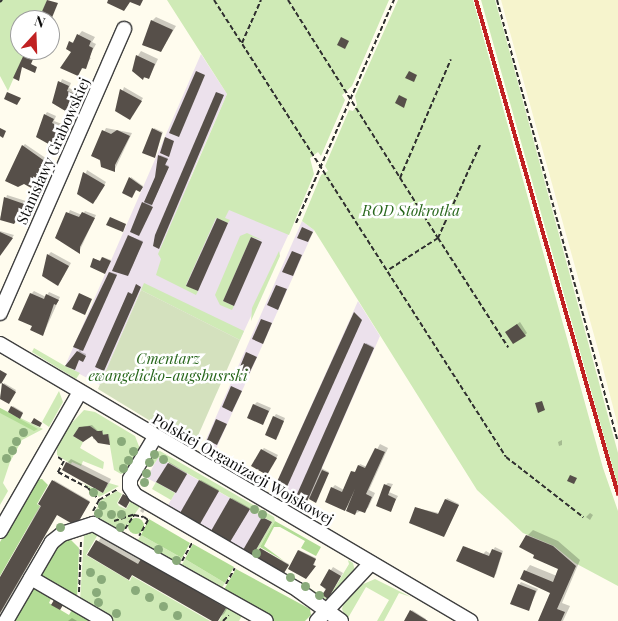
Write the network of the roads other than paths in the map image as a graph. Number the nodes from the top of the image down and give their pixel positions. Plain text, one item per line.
1 (124, 29) dead end
2 (0, 313) edge
3 (0, 344) edge
4 (80, 392) junction
5 (154, 437) junction
6 (0, 531) edge
7 (371, 563) junction
8 (31, 578) junction
9 (328, 611) junction
10 (99, 620) edge
11 (6, 621) edge
12 (266, 621) edge
13 (317, 621) edge
14 (341, 621) edge
15 (470, 621) edge

1 - 2 street, Stanisławy Grabowskiej
3 - 4 street, Polskiej Organizacji Wojskowej
4 - 5 street, Polskiej Organizacji Wojskowej
4 - 6 street
5 - 7 street, Polskiej Organizacji Wojskowej
5 - 9 street
7 - 9 street
7 - 15 street, Polskiej Organizacji Wojskowej
8 - 10 street
8 - 11 street
8 - 12 street
9 - 13 street
9 - 14 street

